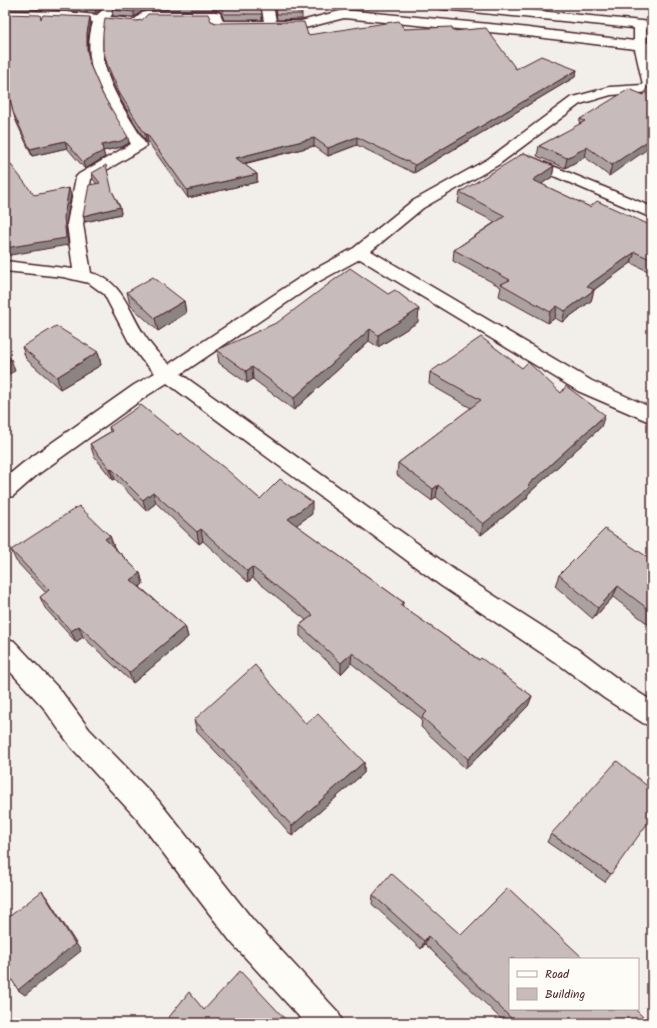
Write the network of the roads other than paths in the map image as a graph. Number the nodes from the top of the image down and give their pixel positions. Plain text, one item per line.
1 (113, 5) edge
2 (267, 5) edge
3 (442, 5) edge
4 (5, 15) edge
5 (100, 19) junction
6 (271, 25) junction
7 (646, 25) edge
8 (646, 47) edge
9 (651, 88) edge
10 (508, 151) junction
11 (652, 213) edge
12 (360, 252) junction
13 (5, 266) edge
14 (83, 276) junction
15 (168, 374) junction
16 (652, 416) edge
17 (5, 490) edge
18 (5, 650) edge
19 (652, 715) edge
20 (327, 1023) edge

1 - 5 main road
2 - 6 main road
3 - 7 main road
4 - 5 main road
5 - 6 main road
5 - 14 main road
6 - 8 main road
7 - 8 main road
8 - 9 main road
9 - 10 main road
10 - 11 main road
10 - 12 main road
12 - 15 main road
12 - 16 main road
13 - 14 main road
14 - 15 main road
15 - 17 main road
15 - 19 main road
18 - 20 main road

